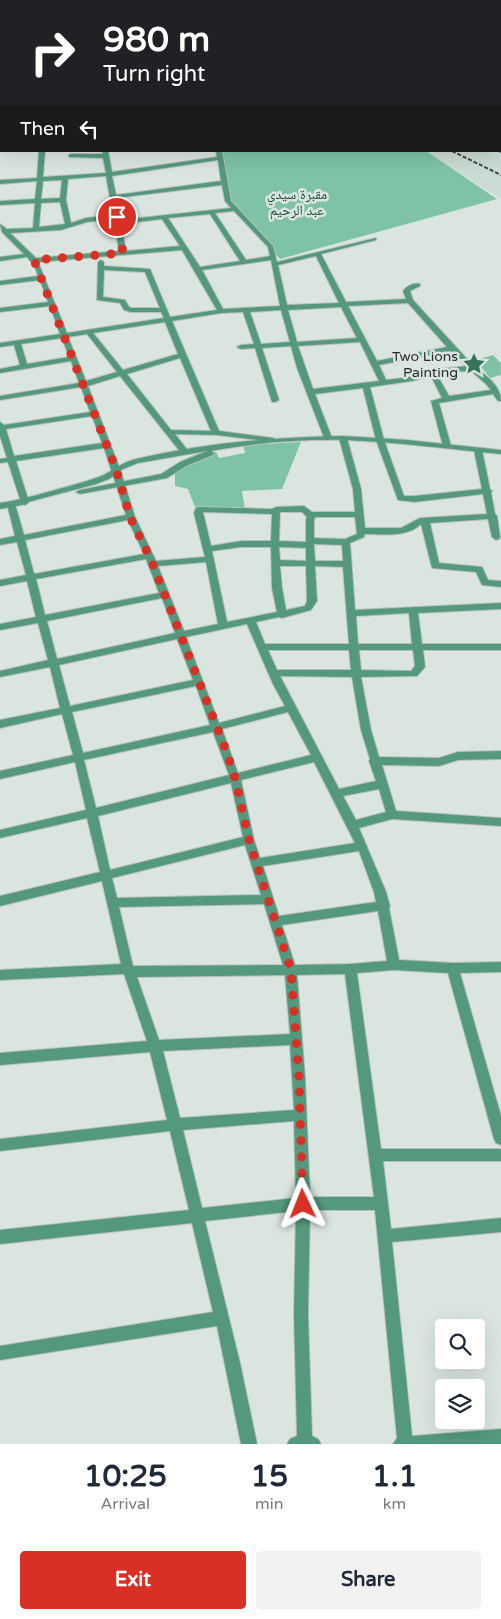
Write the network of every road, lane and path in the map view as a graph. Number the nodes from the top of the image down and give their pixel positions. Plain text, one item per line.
1 (42, 152) edge
2 (105, 153) edge
3 (220, 155) edge
4 (71, 156) dead end
5 (109, 174) junction
6 (65, 177) junction
7 (39, 179) junction
8 (0, 182) edge
9 (223, 183) junction
10 (113, 196) junction
11 (38, 200) junction
12 (62, 200) junction
13 (0, 203) edge
14 (235, 209) junction
15 (210, 211) junction
16 (164, 217) junction
17 (117, 220) junction
18 (69, 226) junction
19 (36, 229) junction
20 (3, 233) edge
21 (374, 239) dead end
22 (185, 248) junction
23 (141, 252) junction
24 (123, 253) junction
25 (103, 254) junction
26 (318, 254) junction
27 (31, 257) junction
28 (0, 259) edge
29 (274, 261) junction
30 (244, 262) junction
31 (100, 268) junction
32 (198, 269) junction
33 (148, 270) junction
34 (40, 278) junction
35 (0, 283) edge
36 (418, 285) dead end
37 (410, 301) junction
38 (344, 303) junction
39 (50, 304) junction
40 (284, 307) junction
41 (246, 309) junction
42 (0, 310) edge
43 (164, 310) junction
44 (221, 311) junction
45 (169, 320) junction
46 (89, 332) junction
47 (63, 337) junction
48 (362, 340) junction
49 (17, 343) junction
50 (294, 344) junction
51 (0, 345) edge
52 (258, 346) junction
53 (241, 347) dead end
54 (453, 348) junction
55 (182, 355) junction
56 (72, 359) junction
57 (374, 364) junction
58 (24, 367) junction
59 (475, 368) junction
60 (0, 371) edge
61 (121, 372) junction
62 (432, 372) junction
63 (384, 383) junction
64 (82, 384) junction
65 (366, 385) junction
66 (496, 391) junction
67 (310, 392) junction
68 (0, 398) edge
69 (446, 398) junction
70 (501, 399) edge
71 (275, 400) dead end
72 (93, 414) junction
73 (0, 426) edge
74 (170, 432) junction
75 (216, 433) junction
76 (328, 438) junction
77 (343, 438) junction
78 (273, 440) junction
79 (380, 440) junction
80 (105, 444) junction
81 (236, 444) junction
82 (447, 446) junction
83 (478, 450) junction
84 (501, 452) edge
85 (181, 453) junction
86 (11, 459) junction
87 (0, 461) edge
88 (183, 464) junction
89 (116, 469) junction
90 (122, 485) junction
91 (488, 491) junction
92 (15, 503) edge
93 (276, 512) junction
94 (360, 515) junction
95 (311, 516) junction
96 (493, 516) junction
97 (130, 517) junction
98 (425, 521) junction
99 (361, 531) junction
100 (496, 537) dead end
101 (21, 538) junction
102 (0, 542) edge
103 (346, 542) junction
104 (310, 543) junction
105 (275, 544) junction
106 (207, 548) junction
107 (151, 560) junction
108 (210, 560) junction
109 (275, 563) junction
110 (309, 564) junction
111 (348, 564) junction
112 (32, 577) junction
113 (0, 583) edge
114 (501, 584) edge
115 (164, 595) junction
116 (501, 606) edge
117 (413, 611) junction
118 (350, 613) junction
119 (282, 615) junction
120 (43, 619) junction
121 (251, 622) junction
122 (0, 627) edge
123 (223, 627) junction
124 (180, 635) junction
125 (262, 647) junction
126 (354, 647) junction
127 (417, 647) junction
128 (501, 647) edge
129 (54, 663) junction
130 (356, 673) junction
131 (0, 674) edge
132 (274, 674) junction
133 (199, 682) junction
134 (66, 708) junction
135 (291, 708) junction
136 (0, 724) edge
137 (217, 727) junction
138 (501, 755) edge
139 (316, 758) junction
140 (79, 759) junction
141 (374, 761) junction
142 (0, 775) edge
143 (235, 778) junction
144 (382, 784) junction
145 (336, 794) junction
146 (92, 813) junction
147 (392, 815) junction
148 (501, 822) edge
149 (353, 824) junction
150 (0, 834) edge
151 (249, 840) junction
152 (361, 846) junction
153 (256, 862) junction
154 (105, 874) junction
155 (268, 899) junction
156 (0, 901) edge
157 (112, 903) junction
158 (384, 906) junction
159 (276, 921) junction
160 (394, 965) junction
161 (501, 967) edge
162 (453, 968) junction
163 (128, 969) junction
164 (350, 969) junction
165 (291, 970) junction
166 (0, 975) edge
167 (297, 1039) junction
168 (155, 1046) junction
169 (0, 1059) edge
170 (300, 1115) junction
171 (174, 1125) junction
172 (501, 1139) edge
173 (0, 1146) edge
174 (375, 1155) junction
175 (501, 1155) edge
176 (382, 1203) junction
177 (303, 1204) junction
178 (196, 1215) junction
179 (501, 1225) edge
180 (0, 1236) edge
181 (385, 1236) junction
182 (221, 1318) junction
183 (0, 1353) edge
184 (501, 1437) edge
185 (244, 1444) edge
186 (249, 1444) edge
187 (304, 1444) edge
188 (401, 1444) edge
189 (405, 1444) edge

1 - 7 street
2 - 4 street
2 - 5 street
3 - 5 street
3 - 9 street
5 - 6 street
5 - 10 street
6 - 7 street
6 - 12 street
7 - 8 street
7 - 11 street
9 - 10 street
9 - 14 street
10 - 17 street
11 - 12 street
11 - 13 street
11 - 19 street
12 - 18 street
14 - 15 street
14 - 29 street
15 - 16 street
15 - 30 street
16 - 17 street
16 - 22 street
17 - 18 street
17 - 24 street
18 - 19 street
19 - 20 street
20 - 27 street
21 - 26 street
22 - 23 street
22 - 32 street
23 - 24 street
23 - 33 street
24 - 25 street
25 - 27 street
25 - 31 street
26 - 29 street
26 - 38 street
27 - 28 street
27 - 34 street
29 - 30 street
29 - 40 street
30 - 32 street
31 - 33 street
31 - 43 street
32 - 44 street
33 - 43 street
34 - 35 street
34 - 39 street
36 - 37 street
37 - 38 street
37 - 54 street
38 - 40 street
38 - 48 street
39 - 42 street
39 - 47 street
40 - 41 street
40 - 50 street
41 - 44 street
41 - 52 street
43 - 45 street
44 - 45 street
45 - 46 street
45 - 55 street
46 - 47 street
46 - 61 street
47 - 49 street
47 - 56 street
48 - 50 street
48 - 57 street
49 - 51 street
49 - 58 street
50 - 52 street
50 - 67 street
52 - 53 street
52 - 71 street
54 - 57 street
54 - 59 street
55 - 61 street
55 - 75 street
56 - 58 street
56 - 64 street
57 - 63 street
58 - 60 street
59 - 62 street
59 - 66 street
61 - 64 street
61 - 74 street
62 - 63 street
62 - 69 street
63 - 65 street
64 - 68 street
64 - 72 street
65 - 67 street
65 - 79 street
66 - 69 street
66 - 70 street
67 - 76 street
69 - 82 street
72 - 73 street
72 - 80 street
73 - 86 street
74 - 75 street
74 - 85 street
75 - 78 street
76 - 77 street
76 - 78 street
77 - 79 street
77 - 94 street
78 - 81 street
79 - 82 street
79 - 91 street
80 - 86 street
80 - 89 street
81 - 85 street
81 - 88 street
82 - 83 street
83 - 84 street
83 - 91 street
85 - 88 street
85 - 89 street
86 - 87 street
86 - 92 street
88 - 90 street
89 - 90 street
89 - 92 street
90 - 92 street
90 - 97 street
91 - 96 street
92 - 101 street
93 - 95 street
93 - 105 street
93 - 106 street
94 - 95 street
94 - 99 street
95 - 104 street
96 - 98 street
96 - 100 street
97 - 101 street
97 - 107 street
98 - 99 street
98 - 114 street
99 - 103 street
101 - 102 street
101 - 112 street
103 - 104 street
103 - 111 street
104 - 105 street
104 - 110 street
105 - 106 street
105 - 109 street
106 - 108 street
107 - 108 street
107 - 112 street
107 - 115 street
108 - 123 street
109 - 110 street
109 - 119 street
110 - 111 street
110 - 119 street
111 - 118 street
112 - 113 street
112 - 120 street
115 - 120 street
115 - 124 street
116 - 117 street
117 - 118 street
117 - 127 street
118 - 126 street
119 - 121 street
120 - 122 street
120 - 129 street
121 - 123 street
121 - 125 street
123 - 124 street
124 - 129 street
124 - 133 street
125 - 126 street
125 - 132 street
126 - 127 street
126 - 130 street
127 - 128 street
127 - 130 street
129 - 131 street
129 - 134 street
130 - 132 street
130 - 141 street
132 - 135 street
133 - 134 street
133 - 137 street
134 - 136 street
134 - 140 street
135 - 137 street
135 - 139 street
137 - 140 street
137 - 143 street
138 - 141 street
139 - 143 street
139 - 145 street
140 - 142 street
140 - 146 street
141 - 144 street
143 - 146 street
143 - 151 street
144 - 145 street
144 - 147 street
145 - 149 street
146 - 150 street
146 - 154 street
147 - 148 street
147 - 149 street
149 - 152 street
151 - 153 street
151 - 154 street
152 - 153 street
152 - 158 street
153 - 155 street
154 - 156 street
154 - 157 street
155 - 157 street
155 - 159 street
157 - 163 street
158 - 159 street
158 - 160 street
159 - 165 street
160 - 162 street
160 - 164 street
161 - 162 street
162 - 172 street
163 - 165 street
163 - 166 street
163 - 168 street
164 - 165 street
164 - 174 street
165 - 167 street
167 - 168 street
167 - 170 street
168 - 169 street
168 - 171 street
170 - 171 street
170 - 177 street
171 - 173 street
171 - 178 street
174 - 175 street
174 - 176 street
176 - 177 street
176 - 181 street
177 - 178 street
177 - 187 street
178 - 180 street
178 - 182 street
179 - 181 street
181 - 189 street
182 - 183 street
182 - 186 street
184 - 189 street
185 - 186 street
188 - 189 street

